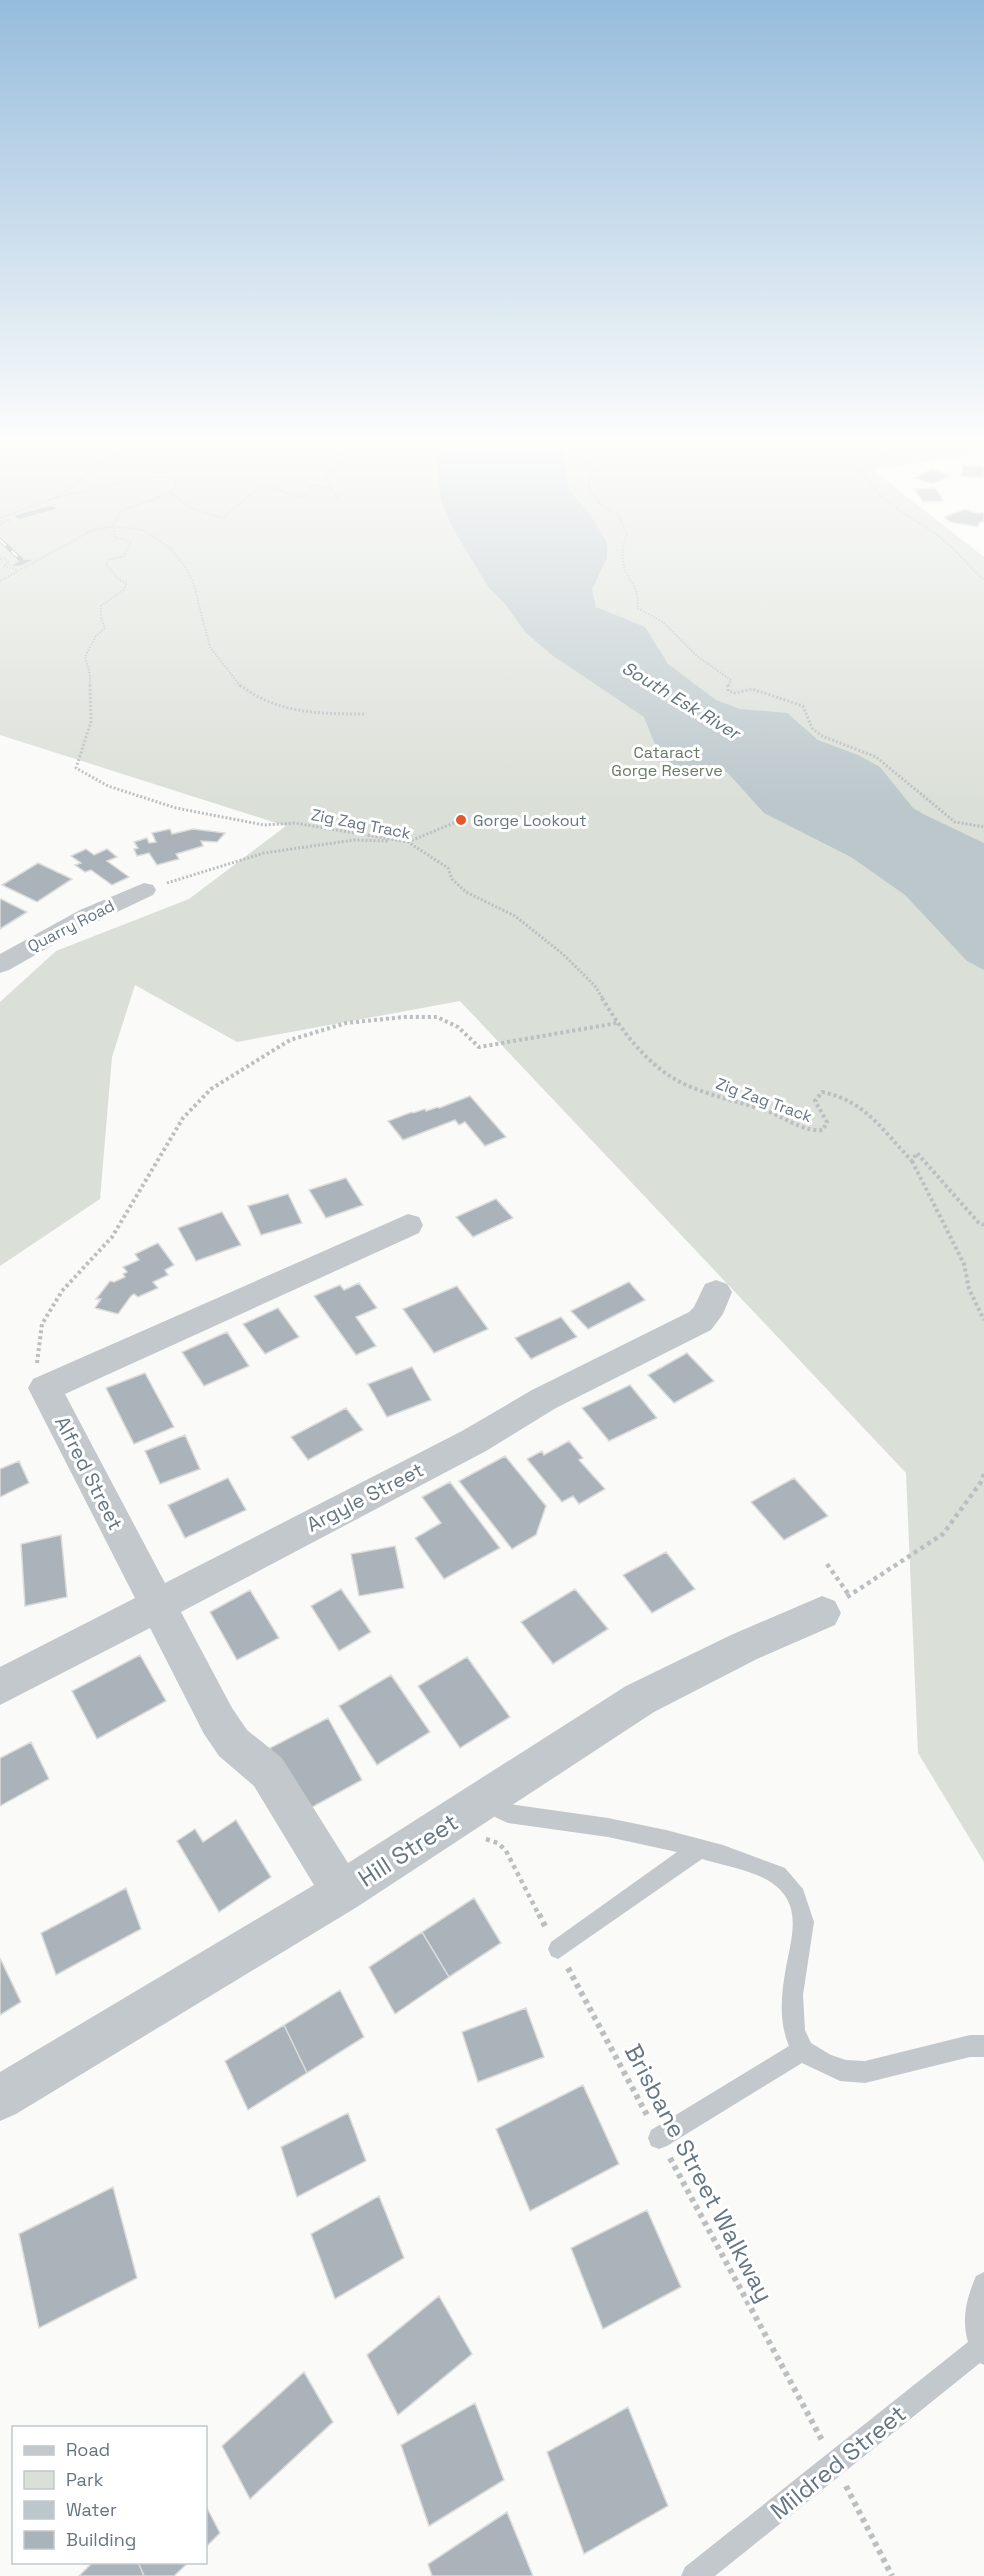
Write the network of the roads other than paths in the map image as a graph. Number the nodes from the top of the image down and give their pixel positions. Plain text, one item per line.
1 (144, 890) road end
2 (0, 964) edge
3 (408, 1225) dead end
4 (716, 1292) dead end
5 (157, 1604) junction
6 (835, 1604) road end
7 (0, 1687) edge
8 (487, 1797) junction
9 (699, 1849) junction
10 (342, 1892) junction
11 (558, 1949) road end
12 (984, 2046) edge
13 (802, 2050) junction
14 (0, 2098) edge
15 (659, 2138) road end
16 (984, 2284) edge
17 (982, 2350) edge
18 (694, 2576) edge

1 - 2 street, Quarry Road
3 - 5 street, Alfred Street
4 - 5 street, Argyle Street
5 - 7 street, Argyle Street
5 - 10 street, Alfred Street
6 - 8 street, Hill Street
8 - 9 lane
8 - 10 street, Hill Street
9 - 11 lane
9 - 13 lane
10 - 14 street, Hill Street
12 - 13 lane
13 - 15 lane
16 - 17 lane
17 - 18 lane, Mildred Street

